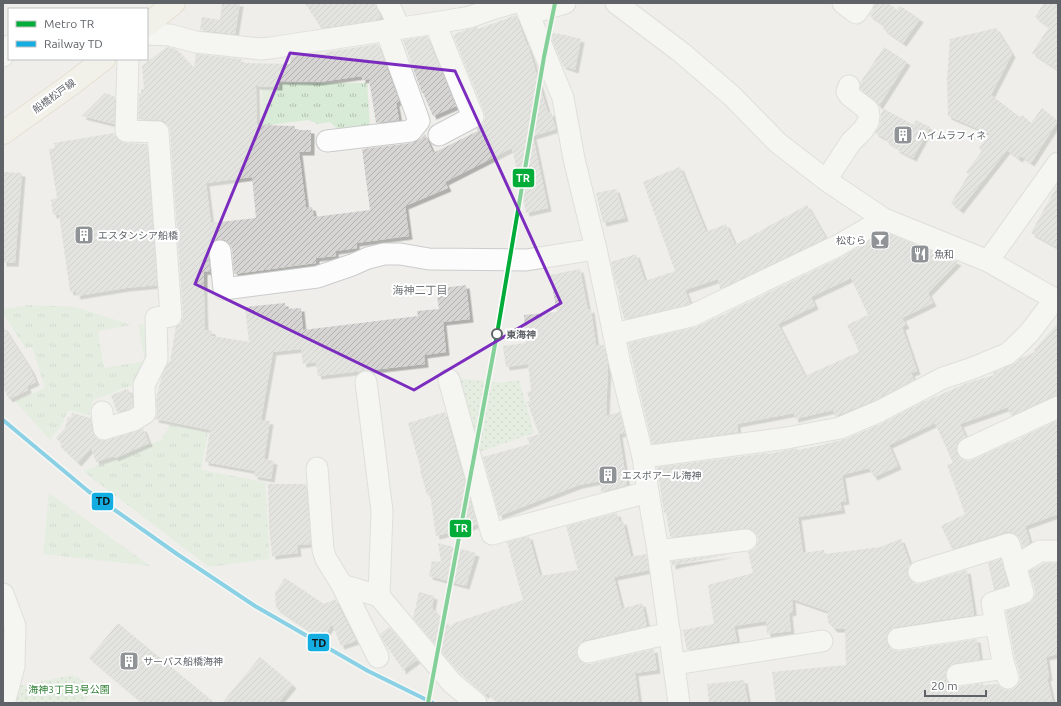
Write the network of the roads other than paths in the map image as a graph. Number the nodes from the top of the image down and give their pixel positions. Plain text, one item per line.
1 (174, 3) edge
2 (387, 3) edge
3 (564, 3) edge
4 (842, 3) edge
5 (863, 3) edge
6 (618, 4) edge
7 (522, 7) edge
8 (435, 23) junction
9 (148, 24) edge
10 (392, 29) junction
11 (148, 34) edge
12 (103, 60) edge
13 (128, 60) edge
14 (849, 86) dead end
15 (3, 133) edge
16 (439, 135) dead end
17 (327, 141) dead end
18 (1058, 163) edge
19 (826, 180) junction
20 (884, 219) junction
21 (596, 249) junction
22 (220, 251) dead end
23 (988, 261) junction
24 (1057, 300) edge
25 (614, 334) junction
26 (449, 380) dead end
27 (366, 382) dead end
28 (1058, 407) edge
29 (102, 412) dead end
30 (968, 449) dead end
31 (652, 456) junction
32 (317, 468) dead end
33 (648, 492) junction
34 (746, 540) dead end
35 (1058, 551) edge
36 (658, 552) junction
37 (1015, 566) junction
38 (919, 572) dead end
39 (342, 585) junction
40 (3, 594) edge
41 (379, 596) junction
42 (996, 624) junction
43 (670, 633) junction
44 (898, 639) dead end
45 (822, 641) dead end
46 (588, 652) dead end
47 (378, 657) dead end
48 (675, 664) junction
49 (956, 675) dead end
50 (3, 702) edge
51 (476, 703) edge
52 (679, 703) edge

1 - 9 main road
2 - 10 street
3 - 7 street
4 - 5 street
6 - 19 street
7 - 8 street
7 - 21 street
8 - 10 street
8 - 16 street
10 - 11 street
10 - 17 street
12 - 15 main road, 船橋松戸線
13 - 29 street
14 - 19 street
18 - 23 street
19 - 20 street
20 - 23 street
20 - 25 street
21 - 22 street
21 - 25 street
23 - 24 street
24 - 31 street
25 - 31 street
26 - 33 street
27 - 41 street
28 - 30 street
31 - 33 street
32 - 39 street
33 - 36 street
34 - 36 street
35 - 37 street
36 - 43 street
37 - 38 street
37 - 42 street
39 - 41 street
39 - 47 street
40 - 50 street
41 - 51 street
42 - 44 street
42 - 49 street
43 - 46 street
43 - 48 street
45 - 48 street
48 - 52 street

